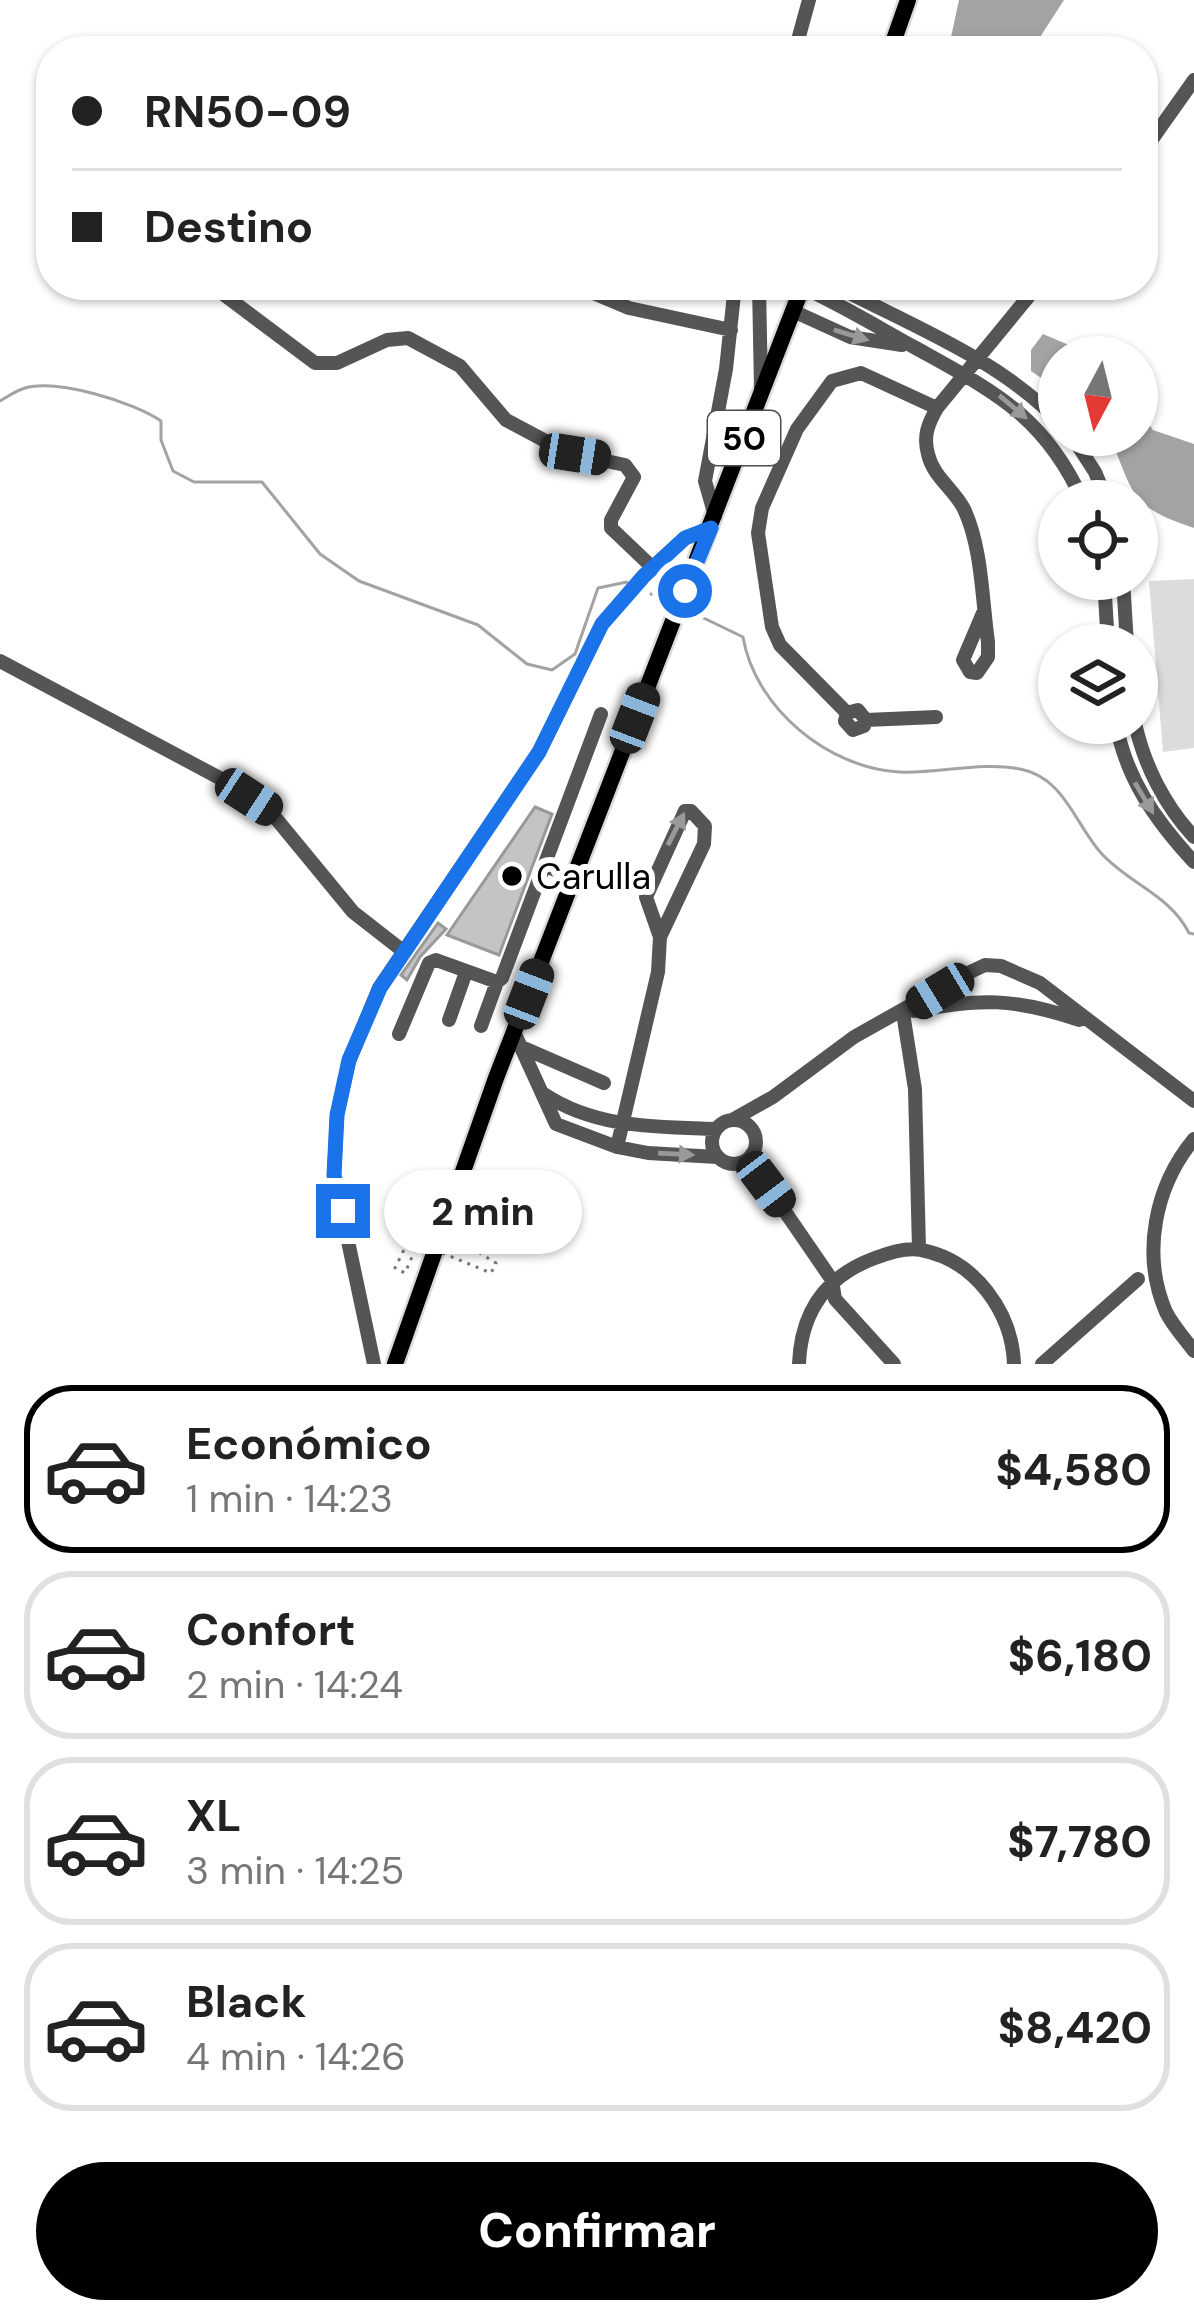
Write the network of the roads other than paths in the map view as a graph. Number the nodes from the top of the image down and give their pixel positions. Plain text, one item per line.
1 (809, 0) edge
2 (908, 0) edge
3 (799, 36) edge
4 (895, 36) edge
5 (1194, 78) edge
6 (1158, 130) edge
7 (231, 300) edge
8 (610, 300) edge
9 (734, 300) edge
10 (759, 300) edge
11 (797, 300) edge
12 (827, 300) edge
13 (863, 300) edge
14 (1026, 300) edge
15 (793, 311) junction
16 (731, 330) junction
17 (913, 346) junction
18 (978, 360) junction
19 (964, 374) junction
20 (761, 394) junction
21 (1038, 400) edge
22 (937, 408) junction
23 (1074, 480) edge
24 (713, 522) junction
25 (653, 568) junction
26 (983, 613) dead end
27 (0, 661) edge
28 (601, 714) dead end
29 (936, 717) dead end
30 (1120, 744) edge
31 (1139, 744) edge
32 (1194, 837) edge
33 (1194, 862) edge
34 (544, 866) junction
35 (575, 877) junction
36 (660, 938) junction
37 (403, 951) junction
38 (466, 972) junction
39 (497, 982) junction
40 (903, 1012) junction
41 (449, 1020) dead end
42 (1094, 1025) junction
43 (481, 1026) dead end
44 (399, 1034) dead end
45 (517, 1039) junction
46 (604, 1084) dead end
47 (544, 1094) junction
48 (773, 1096) junction
49 (1194, 1101) edge
50 (732, 1120) junction
51 (621, 1124) junction
52 (715, 1129) junction
53 (753, 1131) junction
54 (1194, 1139) edge
55 (617, 1147) junction
56 (752, 1154) junction
57 (717, 1157) junction
58 (734, 1164) junction
59 (766, 1184) junction
60 (919, 1249) junction
61 (832, 1280) junction
62 (1138, 1280) dead end
63 (1194, 1352) edge
64 (374, 1364) edge
65 (395, 1364) edge
66 (800, 1364) edge
67 (894, 1364) edge
68 (1014, 1364) edge
69 (1042, 1364) edge

1 - 3 street
2 - 4 main road
5 - 6 street
7 - 25 street
8 - 16 street
9 - 16 street
10 - 20 street
11 - 15 main road, 50
12 - 17 street
13 - 18 street
14 - 18 street
15 -> 17 street
15 - 20 main road, 50
16 - 24 street
17 - 19 street
18 - 19 street
18 - 21 street
19 - 22 street
19 -> 23 street
20 - 24 main road, 50
22 - 26 street
22 - 29 street
24 - 25 street
24 - 35 main road, 50
25 - 37 street
27 - 37 street
28 - 34 street
30 -> 33 street
31 - 32 street
34 - 35 street
34 - 39 street
35 - 45 main road, 50
36 -> 36 street
36 - 51 street
37 - 64 street
38 - 39 street
38 - 41 street
38 - 44 street
39 - 43 street
40 - 42 street
40 - 42 street
40 - 48 street
40 - 60 street
42 - 49 street
45 - 46 street
45 - 47 street
45 - 65 main road, 50
47 - 51 street
47 - 55 street
48 - 50 street
48 - 53 street
50 - 52 street
50 - 53 street
51 - 52 street
51 - 55 street
52 - 57 street
53 - 56 street
54 - 63 street
55 -> 57 street
56 - 58 street
56 - 59 street
57 - 58 street
58 - 59 street
59 - 61 street
60 - 61 street
60 - 68 street
61 - 66 street
61 - 67 street
62 - 69 street

